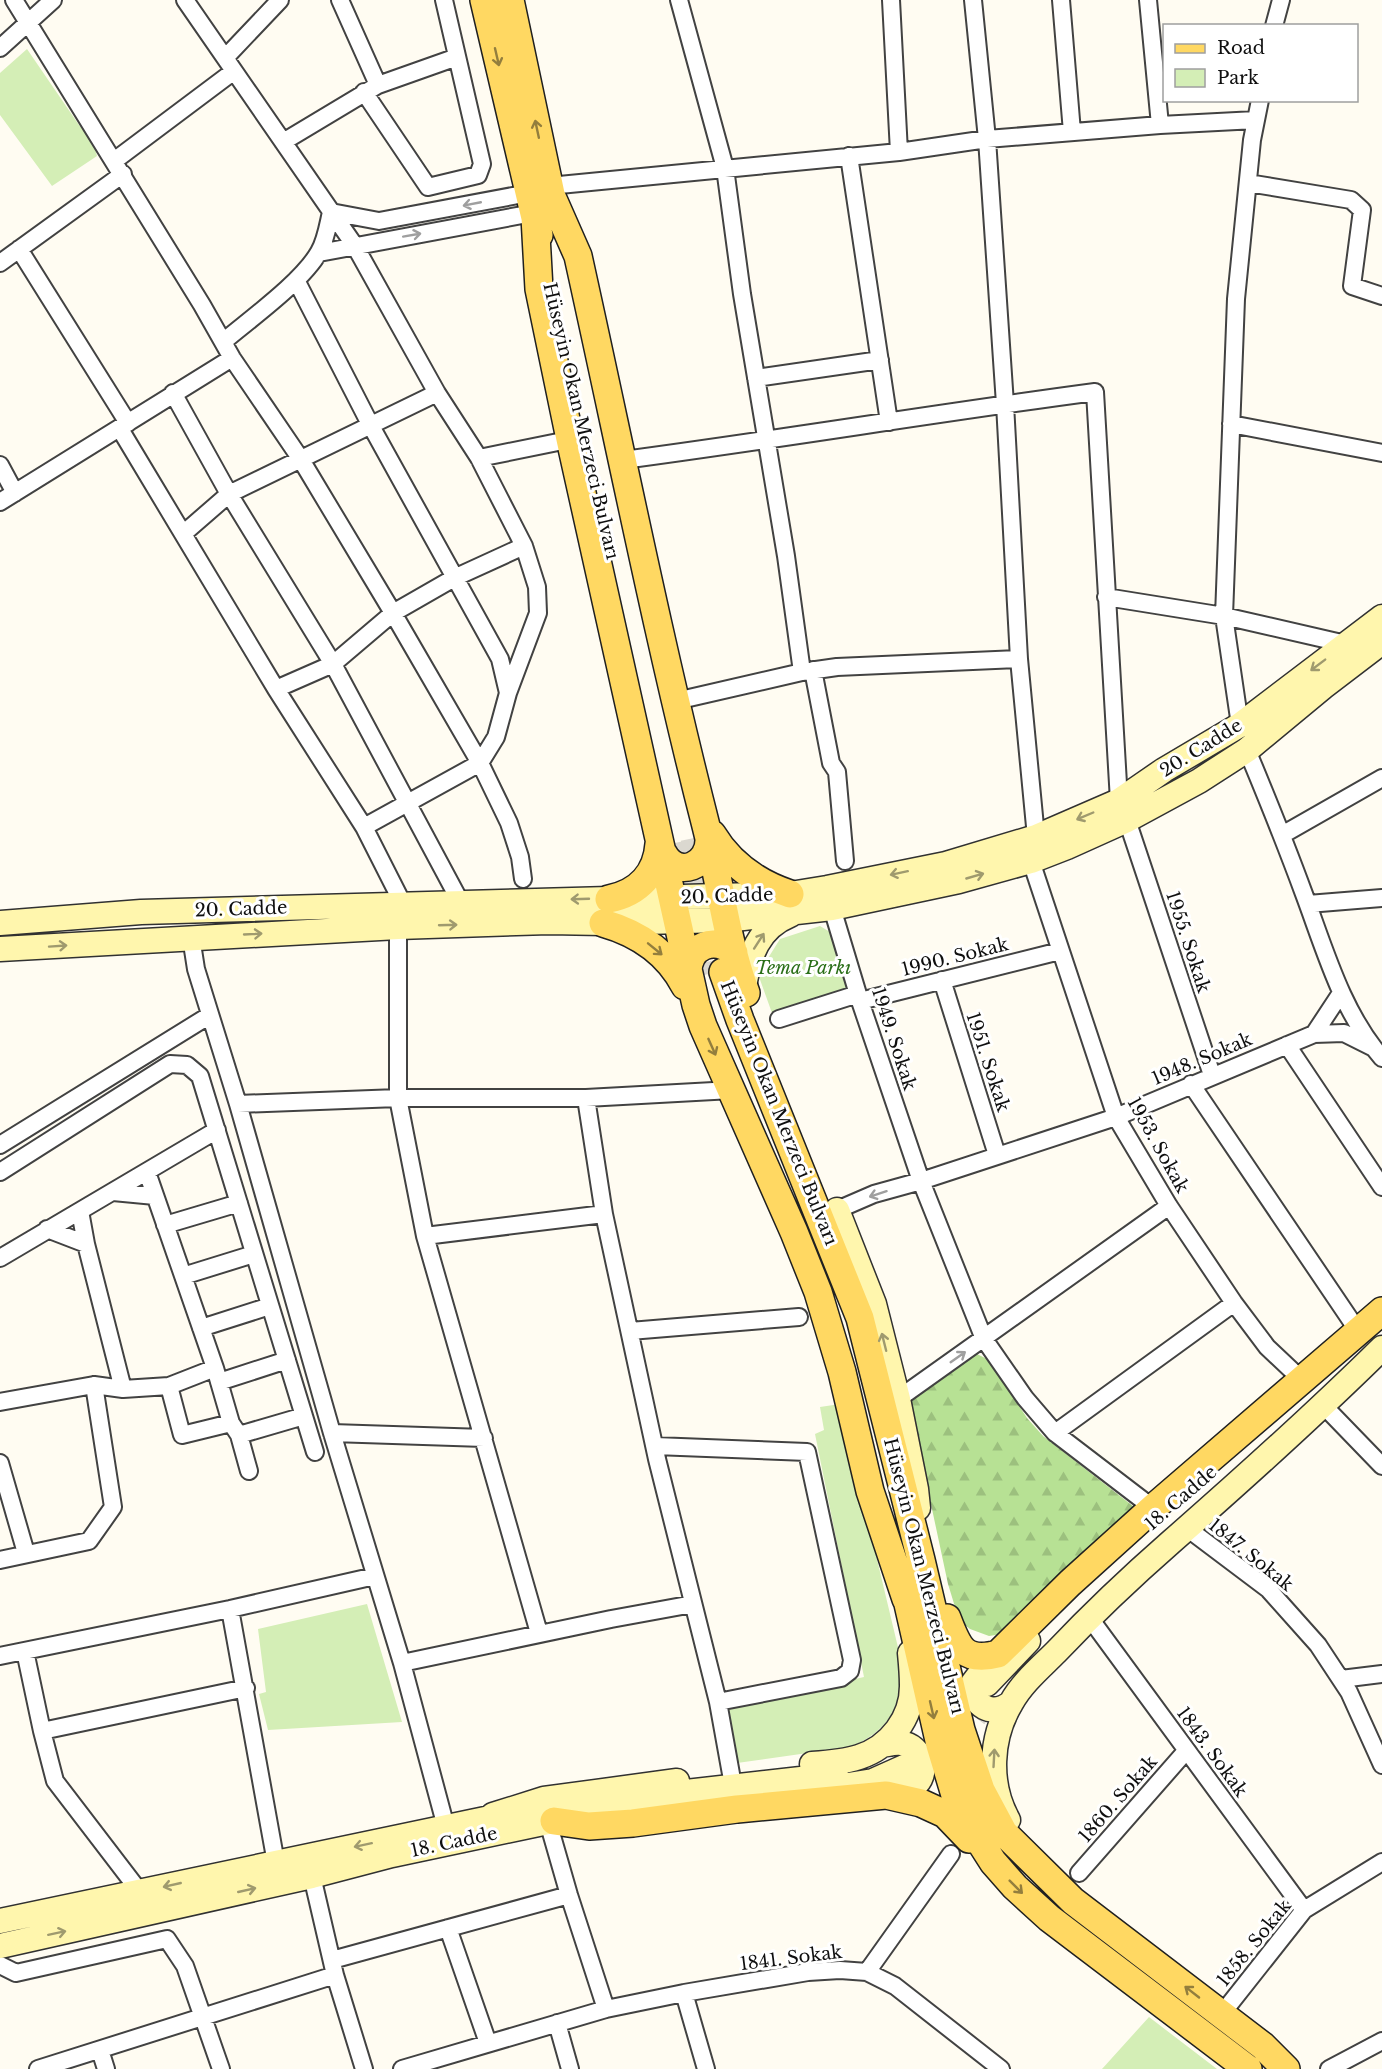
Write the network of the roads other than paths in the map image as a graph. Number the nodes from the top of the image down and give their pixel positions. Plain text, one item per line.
1 (14, 0) edge
2 (53, 0) edge
3 (184, 0) edge
4 (280, 0) edge
5 (340, 0) edge
6 (444, 0) edge
7 (484, 0) edge
8 (510, 0) edge
9 (680, 0) edge
10 (891, 0) edge
11 (973, 0) edge
12 (1061, 0) edge
13 (1148, 0) edge
14 (1281, 0) edge
15 (28, 24) junction
16 (1275, 24) edge
17 (0, 48) edge
18 (458, 57) junction
19 (229, 65) junction
20 (371, 89) junction
21 (1260, 102) edge
22 (1256, 120) junction
23 (1160, 125) junction
24 (1072, 132) junction
25 (987, 139) junction
26 (283, 142) junction
27 (899, 152) junction
28 (849, 156) junction
29 (119, 168) junction
30 (725, 168) junction
31 (1248, 183) junction
32 (540, 201) junction
33 (331, 212) junction
34 (355, 246) junction
35 (19, 249) junction
36 (319, 253) junction
37 (0, 263) edge
38 (296, 280) junction
39 (1382, 296) edge
40 (223, 342) junction
41 (232, 358) junction
42 (880, 360) junction
43 (756, 378) junction
44 (173, 393) junction
45 (437, 393) junction
46 (1005, 404) junction
47 (889, 422) junction
48 (1231, 424) junction
49 (124, 426) junction
50 (371, 426) junction
51 (766, 441) junction
52 (558, 442) dead end
53 (1382, 453) edge
54 (300, 458) junction
55 (478, 458) junction
56 (623, 460) junction
57 (0, 465) edge
58 (15, 493) junction
59 (230, 494) junction
60 (0, 502) edge
61 (183, 534) junction
62 (524, 546) junction
63 (454, 578) junction
64 (1106, 597) junction
65 (393, 613) junction
66 (1224, 616) junction
67 (1382, 617) edge
68 (1346, 644) junction
69 (1378, 650) edge
70 (1019, 659) junction
71 (333, 664) junction
72 (807, 671) junction
73 (276, 689) junction
74 (508, 693) junction
75 (676, 701) junction
76 (1240, 725) junction
77 (1246, 750) junction
78 (480, 763) junction
79 (1382, 778) edge
80 (408, 803) junction
81 (1123, 811) junction
82 (364, 826) junction
83 (1282, 835) junction
84 (684, 837) junction
85 (1036, 837) junction
86 (845, 861) dead end
87 (1031, 861) junction
88 (523, 879) dead end
89 (1382, 898) edge
90 (460, 903) junction
91 (793, 903) junction
92 (1308, 904) junction
93 (723, 908) junction
94 (832, 908) junction
95 (674, 910) junction
96 (606, 911) junction
97 (400, 916) junction
98 (0, 923) edge
99 (190, 937) junction
100 (0, 949) edge
101 (1060, 951) junction
102 (719, 972) junction
103 (942, 980) junction
104 (1341, 993) junction
105 (859, 998) junction
106 (696, 1005) junction
107 (210, 1015) junction
108 (778, 1019) dead end
109 (1314, 1034) junction
110 (1287, 1045) junction
111 (1378, 1053) edge
112 (1212, 1076) junction
113 (1191, 1084) junction
114 (732, 1090) junction
115 (398, 1098) junction
116 (586, 1098) junction
117 (238, 1104) junction
118 (1116, 1117) junction
119 (217, 1130) junction
120 (0, 1145) edge
121 (997, 1155) junction
122 (0, 1172) edge
123 (147, 1172) junction
124 (921, 1181) junction
125 (1382, 1187) edge
126 (113, 1192) junction
127 (155, 1196) junction
128 (239, 1203) junction
129 (1169, 1206) junction
130 (837, 1210) junction
131 (80, 1211) junction
132 (604, 1214) junction
133 (165, 1225) junction
134 (47, 1229) junction
135 (426, 1236) junction
136 (86, 1244) junction
137 (254, 1254) junction
138 (0, 1258) edge
139 (183, 1276) junction
140 (1234, 1303) junction
141 (270, 1306) junction
142 (1382, 1311) edge
143 (799, 1317) dead end
144 (1382, 1319) edge
145 (201, 1328) junction
146 (630, 1331) junction
147 (1370, 1335) edge
148 (984, 1339) junction
149 (1382, 1348) edge
150 (287, 1359) junction
151 (217, 1375) junction
152 (1302, 1380) junction
153 (94, 1386) junction
154 (169, 1386) junction
155 (123, 1389) junction
156 (898, 1399) junction
157 (0, 1402) edge
158 (1323, 1405) junction
159 (304, 1416) junction
160 (235, 1429) junction
161 (332, 1433) junction
162 (1055, 1433) junction
163 (484, 1438) junction
164 (655, 1446) junction
165 (315, 1452) dead end
166 (0, 1463) edge
167 (1382, 1466) edge
168 (249, 1470) dead end
169 (1153, 1508) junction
170 (1187, 1528) junction
171 (26, 1553) junction
172 (0, 1560) edge
173 (924, 1570) junction
174 (375, 1576) junction
175 (693, 1604) junction
176 (230, 1609) junction
177 (909, 1611) junction
178 (1089, 1617) junction
179 (539, 1633) junction
180 (25, 1651) junction
181 (998, 1654) junction
182 (0, 1656) edge
183 (402, 1663) junction
184 (1382, 1674) edge
185 (1341, 1679) junction
186 (246, 1688) junction
187 (997, 1693) junction
188 (718, 1702) junction
189 (42, 1731) junction
190 (1186, 1751) junction
191 (898, 1755) junction
192 (1382, 1765) edge
193 (731, 1774) junction
194 (886, 1795) junction
195 (475, 1820) junction
196 (551, 1822) junction
197 (446, 1827) junction
198 (951, 1854) dead end
199 (993, 1862) junction
200 (1382, 1862) edge
201 (276, 1863) junction
202 (1038, 1868) junction
203 (1079, 1873) dead end
204 (312, 1876) junction
205 (140, 1892) junction
206 (569, 1895) junction
207 (1304, 1910) junction
208 (0, 1921) edge
209 (448, 1928) junction
210 (0, 1946) edge
211 (0, 1965) edge
212 (334, 1967) junction
213 (867, 1972) junction
214 (684, 1993) junction
215 (606, 2009) junction
216 (1221, 2015) junction
217 (204, 2017) junction
218 (557, 2023) junction
219 (1382, 2041) edge
220 (488, 2043) junction
221 (99, 2050) junction
222 (38, 2069) edge
223 (106, 2069) edge
224 (221, 2069) edge
225 (364, 2069) edge
226 (402, 2069) edge
227 (570, 2069) edge
228 (706, 2069) edge
229 (1001, 2069) edge
230 (1248, 2069) edge
231 (1286, 2069) edge
232 (1329, 2069) edge

1 - 15 street
2 - 15 street
3 - 19 street
4 - 19 street
5 - 20 street
6 - 18 street
7 -> 32 main road, Hüseyin Okan Merzeci Bulvarı
32 -> 8 main road, Hüseyin Okan Merzeci Bulvarı
9 - 30 street
10 - 27 street
11 - 25 street
12 - 24 street
13 - 23 street
14 - 16 street
15 - 17 street
15 - 29 street
18 - 20 street
18 - 20 street
19 - 26 street
19 - 29 street
20 - 26 street
21 - 22 street
22 - 23 street
22 - 31 street
23 - 24 street
24 - 25 street
25 - 27 street
25 - 46 street
26 - 33 street
27 - 28 street
28 - 30 street
28 - 42 street
29 - 35 street
29 - 40 street
30 - 32 street
30 - 43 street
31 - 39 street
31 - 48 street
32 -> 33 street
34 -> 32 street
32 - 56 main road
32 - 84 main road, Hüseyin Okan Merzeci Bulvarı
32 - 84 main road
33 - 34 street
33 - 36 street
34 - 36 street
34 - 45 street
35 - 37 street
35 - 49 street
36 - 38 street
38 - 40 street
38 - 50 street
40 - 41 street
41 - 44 street
41 - 54 street
42 - 43 street
42 - 47 street
43 - 51 street
44 - 49 street
44 - 59 street
45 - 50 street
45 - 55 street
46 - 47 street
46 - 64 street, 1955. Sokak
46 - 70 street
47 - 51 street
48 - 53 street
48 - 66 street
49 - 58 street
49 - 61 street
50 - 54 street
50 - 63 street
51 - 56 street
51 - 72 street
52 - 55 street
54 - 59 street
54 - 65 street
55 - 62 street
56 - 75 main road
57 - 58 street
58 - 60 street
59 - 61 street
59 - 71 street
61 - 73 street
62 - 63 street
62 - 74 street
63 - 65 street
63 - 74 street
64 - 66 street
64 - 81 street, 1955. Sokak
65 - 71 street
65 - 78 street
66 - 68 street
66 - 76 street
67 - 68 street, 20. Cadde
68 -> 76 street, 20. Cadde
69 - 77 street, 20. Cadde
70 - 72 street
70 - 85 street
71 - 73 street
71 - 80 street
72 - 75 street
72 - 86 street
73 - 82 street
74 - 78 street
75 - 84 main road
76 - 81 street, 20. Cadde
77 - 81 street, 20. Cadde
77 - 83 street
78 - 80 street
78 - 88 street
79 - 83 street
80 - 82 street
80 - 90 street
81 -> 85 street, 20. Cadde
81 - 87 street, 20. Cadde
81 - 112 street, 1955. Sokak
82 - 97 street
83 - 92 street
84 - 91 main road
84 - 93 main road
84 - 95 main road
84 - 96 main road
85 -> 91 street, 20. Cadde
94 -> 87 street, 20. Cadde
87 - 101 street, 1953. Sokak
89 - 92 street
96 -> 90 street, 20. Cadde
90 - 97 street, 20. Cadde
91 - 93 street, 20. Cadde
91 - 94 street, 20. Cadde
102 -> 91 street
92 - 104 street
93 - 95 street, 20. Cadde
93 - 102 main road
94 - 105 street, 1949. Sokak
95 - 96 street, 20. Cadde
95 - 102 main road
97 -> 96 street, 20. Cadde
96 -> 106 main road
97 - 98 street, 20. Cadde
99 -> 97 street, 20. Cadde
97 - 115 street
100 -> 99 street, 20. Cadde
99 - 107 street
101 - 103 street, 1990. Sokak
101 - 118 street, 1953. Sokak
102 - 106 main road
102 - 130 main road
102 - 173 main road, Hüseyin Okan Merzeci Bulvarı
102 - 177 main road, Hüseyin Okan Merzeci Bulvarı
103 - 105 street, 1990. Sokak
103 - 121 street, 1951. Sokak
104 - 109 street
104 - 111 street
105 - 108 street, 1990. Sokak
105 - 124 street, 1949. Sokak
106 -> 114 main road
107 - 117 street
107 - 120 street
109 - 110 street, 1948. Sokak
109 - 111 street
110 - 112 street, 1948. Sokak
110 - 125 street
112 - 113 street, 1948. Sokak
113 - 118 street, 1948. Sokak
113 - 147 street
114 - 116 street
114 - 177 main road
115 - 116 street
115 - 117 street
115 - 135 street
116 - 132 street
117 - 161 street
118 - 121 street, 1948. Sokak
118 - 129 street, 1953. Sokak
119 - 122 street
119 - 123 street
119 - 128 street
121 - 124 street, 1948. Sokak
123 - 126 street
123 - 127 street
124 -> 130 street, 1948. Sokak
124 - 148 street, 1949. Sokak
126 - 127 street
126 - 131 street
127 - 133 street
128 - 133 street
128 - 137 street
129 - 140 street, 1953. Sokak
129 - 148 street
156 -> 130 street
131 - 134 street
131 - 136 street
132 - 135 street
132 - 146 street
133 - 139 street
134 - 136 street
134 - 138 street
135 - 163 street
136 - 155 street
137 - 139 street
137 - 141 street
139 - 145 street
140 - 152 street, 1953. Sokak
140 - 162 street
141 - 145 street
141 - 150 street
142 - 147 main road
143 - 146 street
144 - 187 street, 18. Cadde
145 - 151 street
146 - 164 street
147 - 152 main road
147 - 187 street, 18. Cadde
156 -> 148 street
148 - 162 street, 1949. Sokak
149 - 158 street
150 - 151 street
150 - 159 street
151 - 154 street
151 - 160 street
152 - 169 main road
153 - 155 street
153 - 157 street
153 - 171 street
154 - 155 street
154 - 160 street
156 - 173 street
158 - 167 street
158 - 170 street
159 - 160 street
159 - 165 street
160 - 168 street
161 - 163 street
161 - 174 street
162 - 169 street, 1949. Sokak
163 - 179 street
164 - 175 street
164 - 188 street
166 - 171 street
169 - 181 main road
170 - 178 street
170 - 185 street, 1847. Sokak
171 - 172 street
173 - 181 main road
173 - 202 main road, Hüseyin Okan Merzeci Bulvarı
174 - 176 street
174 - 183 street
175 - 179 street
175 - 188 street
176 - 180 street
176 - 186 street
177 - 191 street
177 -> 199 main road, Hüseyin Okan Merzeci Bulvarı
178 - 187 street
178 - 190 street, 1843. Sokak
179 - 183 street
180 - 182 street
180 - 189 street
181 - 187 street
183 - 197 street
184 - 185 street
185 - 192 street, 1847. Sokak
186 - 189 street
186 - 201 street
202 -> 187 street
188 - 193 street
189 - 205 street
190 - 203 street, 1860. Sokak
190 - 207 street, 1843. Sokak
191 - 193 street
191 - 194 street
191 - 195 street, 18. Cadde
191 - 196 street, 18. Cadde
193 - 195 street
194 - 196 main road
194 - 199 main road
195 - 197 street, 18. Cadde
196 - 204 street, 18. Cadde
196 - 206 street
197 -> 201 street, 18. Cadde
198 - 213 street
199 -> 230 main road, Hüseyin Okan Merzeci Bulvarı
200 - 207 street, 1858. Sokak
201 -> 205 street, 18. Cadde
216 -> 202 main road, Hüseyin Okan Merzeci Bulvarı
210 -> 204 street, 18. Cadde
204 - 212 street
205 - 208 street, 18. Cadde
206 - 209 street
206 - 215 street
207 - 216 street, 1858. Sokak
209 - 212 street
209 - 220 street
211 - 217 street
212 - 217 street
212 - 225 street
213 - 214 street, 1841. Sokak
213 - 229 street, 1841. Sokak
214 - 215 street, 1841. Sokak
214 - 228 street
215 - 218 street, 1841. Sokak
216 - 231 main road, Hüseyin Okan Merzeci Bulvarı
217 - 221 street
217 - 224 street
218 - 220 street, 1841. Sokak
218 - 227 street
219 - 232 street
220 - 226 street, 1841. Sokak
221 - 222 street
221 - 223 street

